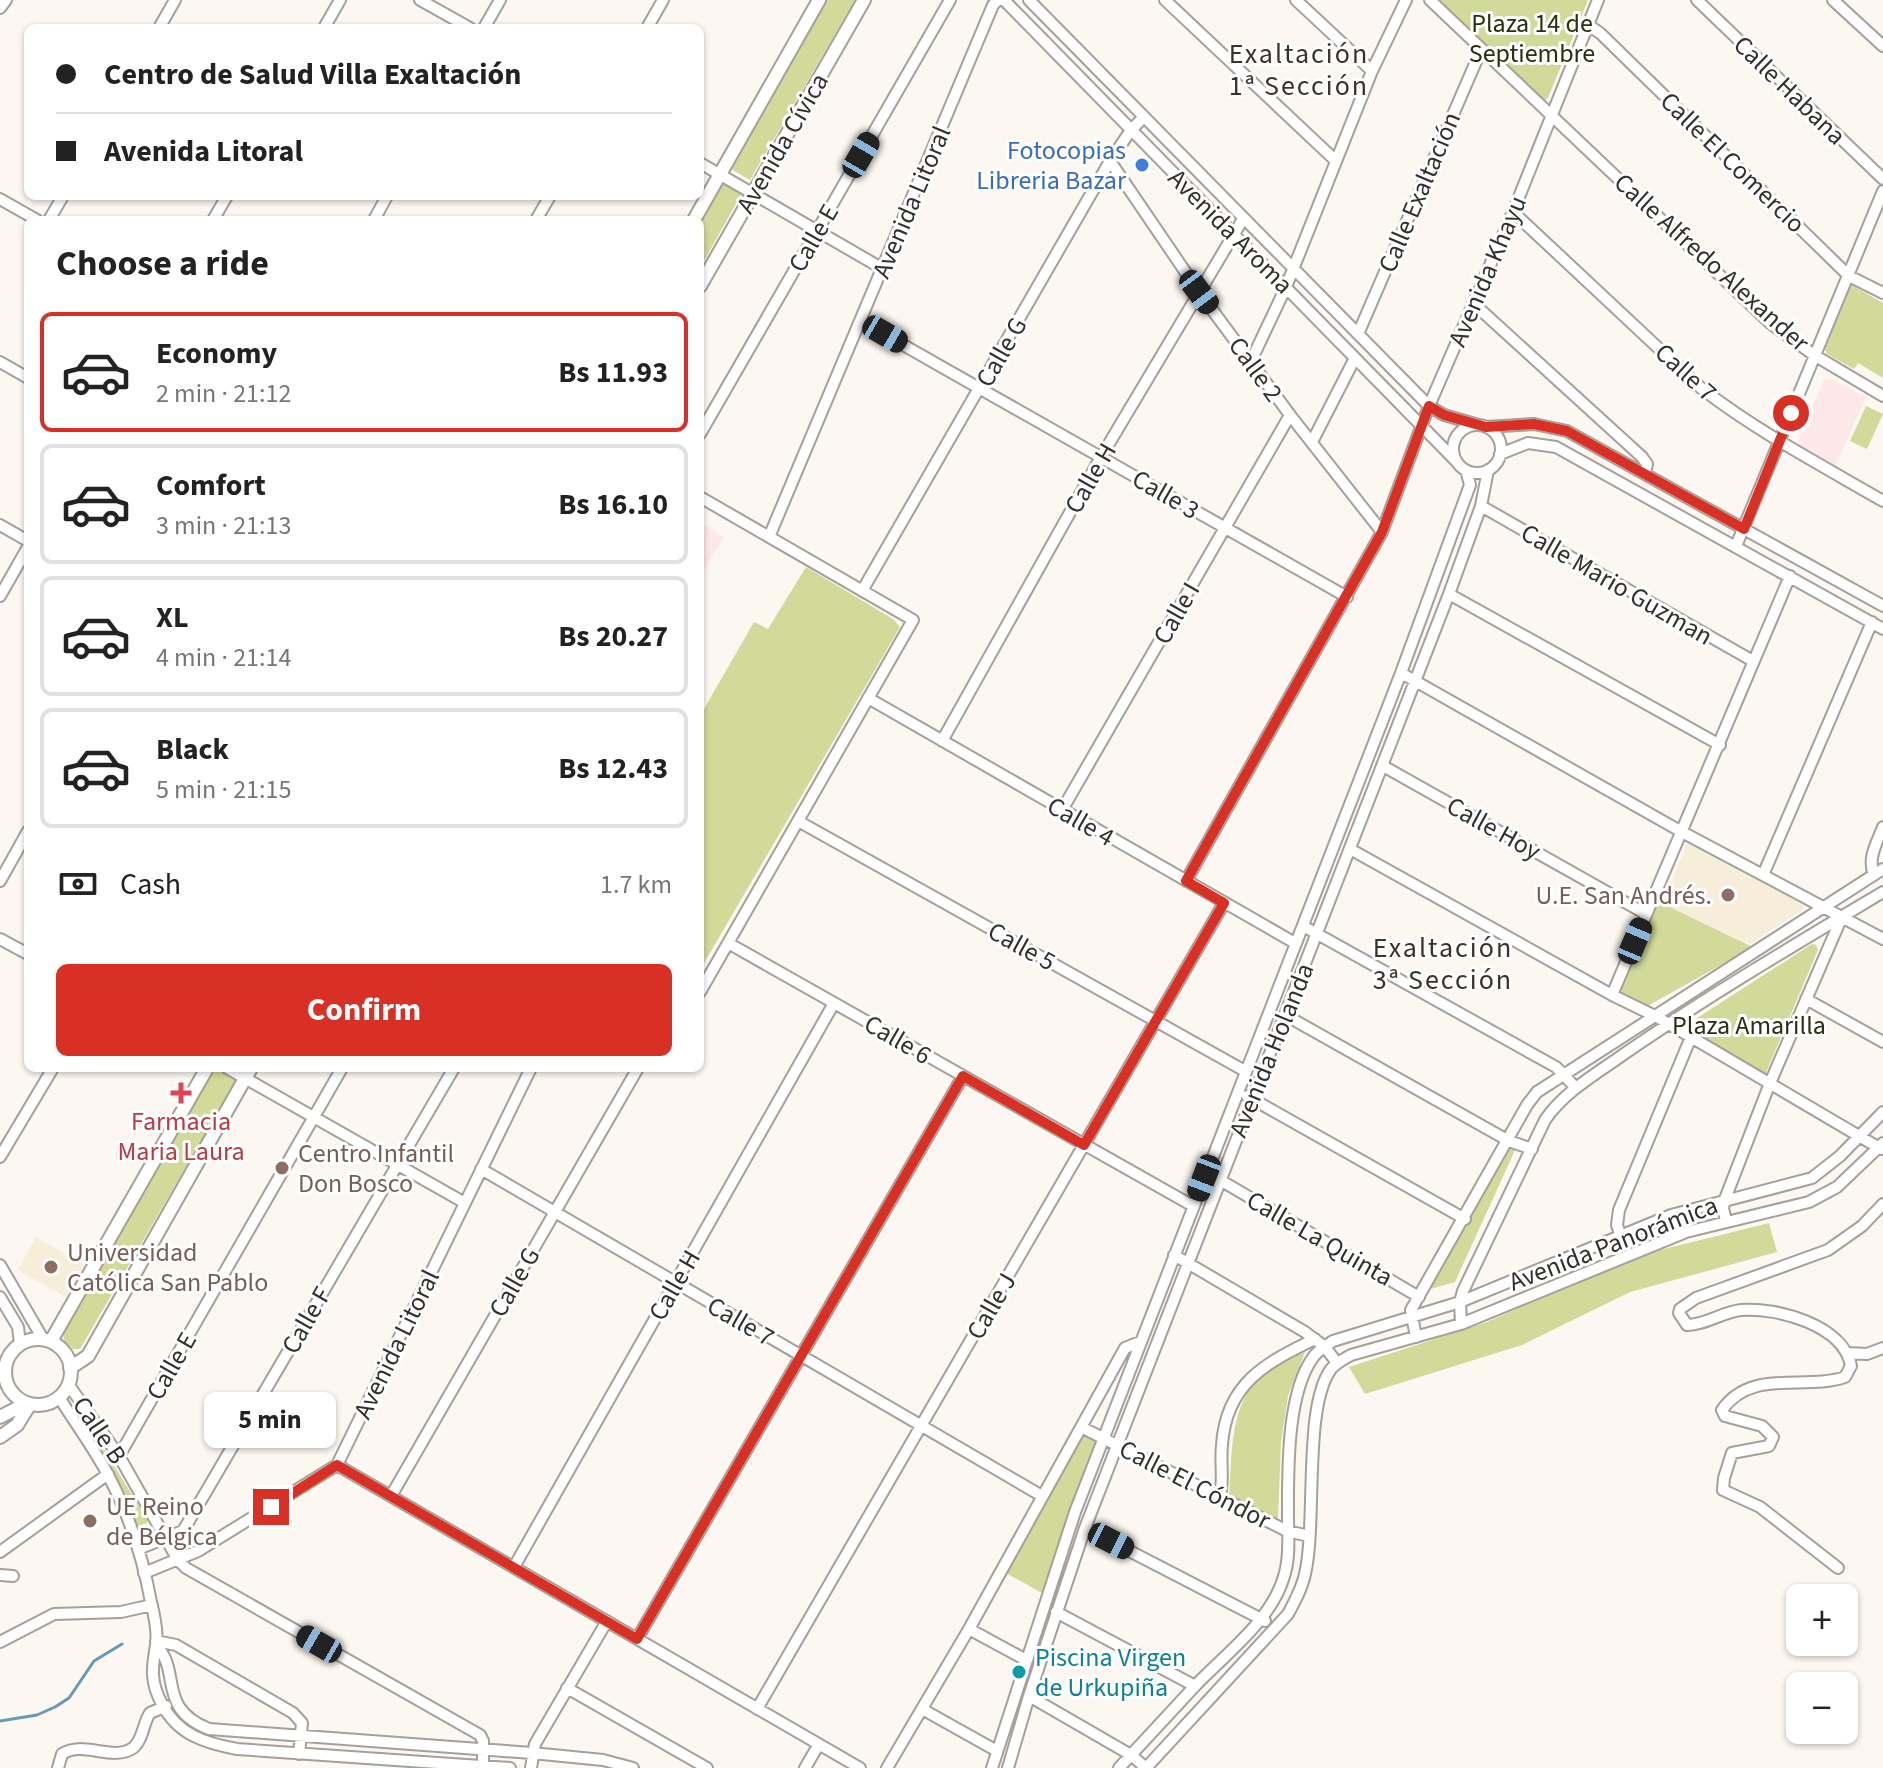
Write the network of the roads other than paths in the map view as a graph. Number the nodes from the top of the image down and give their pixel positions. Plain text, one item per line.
1 (6, 0) edge
2 (175, 0) edge
3 (340, 0) edge
4 (420, 0) edge
5 (500, 0) edge
6 (663, 0) edge
7 (819, 0) edge
8 (864, 0) edge
9 (950, 0) edge
10 (998, 0) edge
11 (1004, 0) edge
12 (1029, 0) edge
13 (1165, 0) edge
14 (1296, 0) edge
15 (1406, 0) edge
16 (1430, 0) edge
17 (1598, 0) edge
18 (1697, 0) edge
19 (1833, 0) edge
20 (0, 8) edge
21 (161, 24) edge
22 (326, 24) edge
23 (463, 24) edge
24 (486, 24) edge
25 (649, 24) edge
26 (1588, 25) junction
27 (1883, 46) edge
28 (1481, 50) junction
29 (1372, 71) junction
30 (1552, 114) junction
31 (1144, 117) junction
32 (1131, 130) junction
33 (1110, 161) junction
34 (1336, 161) junction
35 (704, 165) edge
36 (720, 174) junction
37 (1883, 179) edge
38 (1883, 191) edge
39 (753, 194) junction
40 (0, 199) edge
41 (1513, 212) junction
42 (30, 216) edge
43 (696, 216) edge
44 (1243, 219) junction
45 (817, 232) junction
46 (1234, 235) junction
47 (1292, 268) junction
48 (883, 269) junction
49 (1849, 276) junction
50 (704, 279) edge
51 (1286, 287) junction
52 (1199, 292) junction
53 (1883, 293) edge
54 (1474, 304) junction
55 (861, 321) junction
56 (1358, 334) junction
57 (1814, 355) junction
58 (1355, 358) junction
59 (1251, 361) junction
60 (0, 362) edge
61 (24, 376) edge
62 (980, 389) junction
63 (1883, 396) edge
64 (1429, 406) junction
65 (1290, 415) junction
66 (1482, 426) junction
67 (704, 427) edge
68 (1423, 427) junction
69 (1779, 441) junction
70 (1312, 442) junction
71 (1500, 454) junction
72 (1101, 457) junction
73 (1462, 466) junction
74 (1488, 470) junction
75 (1645, 473) junction
76 (1467, 492) junction
77 (704, 499) edge
78 (1883, 501) edge
79 (1483, 502) junction
80 (0, 525) edge
81 (1225, 528) junction
82 (1744, 529) junction
83 (1382, 532) junction
84 (769, 537) junction
85 (24, 539) edge
86 (1736, 546) junction
87 (24, 554) edge
88 (1790, 576) junction
89 (862, 591) junction
90 (1449, 594) junction
91 (0, 596) edge
92 (1347, 597) junction
93 (1883, 606) edge
94 (1872, 622) junction
95 (1883, 629) edge
96 (1753, 661) junction
97 (1401, 673) junction
98 (1414, 678) junction
99 (868, 698) junction
100 (942, 741) junction
101 (1720, 745) junction
102 (1383, 766) junction
103 (1062, 810) junction
104 (798, 821) junction
105 (1883, 827) edge
106 (1682, 832) junction
107 (24, 838) edge
108 (1350, 849) junction
109 (1878, 872) edge
110 (1763, 875) junction
111 (0, 881) edge
112 (1186, 881) junction
113 (1883, 892) edge
114 (1224, 903) junction
115 (1826, 907) junction
116 (1646, 914) junction
117 (1842, 917) junction
118 (1303, 926) junction
119 (1317, 933) junction
120 (0, 939) edge
121 (1883, 939) edge
122 (728, 943) junction
123 (1295, 943) junction
124 (24, 952) edge
125 (704, 985) edge
126 (1612, 995) junction
127 (1806, 999) junction
128 (834, 1003) junction
129 (1285, 1015) junction
130 (1657, 1017) junction
131 (1156, 1021) junction
132 (1669, 1023) junction
133 (1691, 1037) junction
134 (1883, 1042) edge
135 (1245, 1071) junction
136 (51, 1072) edge
137 (205, 1072) edge
138 (340, 1072) edge
139 (452, 1072) edge
140 (529, 1072) edge
141 (636, 1072) edge
142 (248, 1073) edge
143 (1564, 1073) junction
144 (963, 1076) junction
145 (1770, 1083) junction
146 (1576, 1088) junction
147 (1238, 1092) junction
148 (1251, 1098) junction
149 (1883, 1112) edge
150 (314, 1117) junction
151 (1860, 1136) junction
152 (1509, 1141) junction
153 (1084, 1145) junction
154 (1882, 1147) edge
155 (1532, 1149) junction
156 (0, 1157) edge
157 (397, 1165) junction
158 (481, 1169) junction
159 (1220, 1180) junction
160 (1725, 1199) junction
161 (465, 1203) junction
162 (1883, 1204) edge
163 (1193, 1206) junction
164 (554, 1213) junction
165 (1465, 1219) junction
166 (1726, 1221) junction
167 (1620, 1234) junction
168 (1174, 1255) junction
169 (1188, 1263) junction
170 (0, 1265) edge
171 (675, 1283) junction
172 (0, 1297) edge
173 (1419, 1297) junction
174 (1460, 1302) junction
175 (1411, 1316) junction
176 (1461, 1324) junction
177 (1416, 1337) junction
178 (1315, 1339) junction
179 (47, 1340) junction
180 (1140, 1342) junction
181 (20, 1344) junction
182 (1325, 1347) junction
183 (1883, 1348) edge
184 (1847, 1353) junction
185 (801, 1356) junction
186 (1337, 1363) junction
187 (70, 1368) junction
188 (3, 1381) edge
189 (68, 1384) junction
190 (59, 1397) junction
191 (28, 1403) junction
192 (0, 1417) edge
193 (921, 1426) junction
194 (1081, 1427) junction
195 (0, 1437) edge
196 (1104, 1438) junction
197 (1118, 1445) junction
198 (119, 1456) junction
199 (337, 1465) junction
200 (108, 1474) junction
201 (1220, 1495) junction
202 (391, 1496) junction
203 (1042, 1496) junction
204 (1085, 1528) junction
205 (1289, 1532) junction
206 (1309, 1536) junction
207 (165, 1538) junction
208 (138, 1549) junction
209 (0, 1552) edge
210 (178, 1560) junction
211 (514, 1567) junction
212 (1838, 1568) dead end
213 (144, 1573) junction
214 (0, 1575) edge
215 (13, 1576) dead end
216 (152, 1605) junction
217 (1056, 1612) junction
218 (1261, 1618) junction
219 (607, 1621) junction
220 (1275, 1628) junction
221 (969, 1629) junction
222 (637, 1639) junction
223 (0, 1642) edge
224 (156, 1643) junction
225 (1026, 1660) junction
226 (1195, 1686) junction
227 (567, 1688) junction
228 (1029, 1696) junction
229 (175, 1700) junction
230 (163, 1707) junction
231 (757, 1709) junction
232 (922, 1709) junction
233 (300, 1736) junction
234 (819, 1744) junction
235 (484, 1749) junction
236 (997, 1751) junction
237 (532, 1753) junction
238 (299, 1754) junction
239 (1131, 1755) junction
240 (483, 1766) edge
241 (58, 1768) edge
242 (510, 1768) edge
243 (531, 1768) edge
244 (633, 1768) edge
245 (707, 1768) edge
246 (805, 1768) edge
247 (860, 1768) edge
248 (887, 1768) edge
249 (992, 1768) edge
250 (1008, 1768) edge
251 (1119, 1768) edge
252 (1146, 1768) edge

1 - 20 street
2 - 21 street
3 - 22 street
4 - 23 street
5 - 24 street
6 - 25 street
7 - 36 main road, Avenida Cívica
8 - 39 main road, Avenida Cívica
9 - 45 street, Calle E
10 - 48 street, Avenida Litoral
11 - 32 street, Avenida Aroma
12 - 31 street, Avenida Aroma
13 - 34 street
14 - 29 street
15 - 29 street
16 - 28 street, Calle Alfredo Alexander
17 - 26 street, Avenida Khayu
18 - 37 street, Calle Habana
19 - 27 street
26 - 30 street, Avenida Khayu
26 - 49 street, Calle El Comercio
28 - 30 street, Calle Alfredo Alexander
28 - 56 street, Calle Exaltación
29 - 34 street
30 - 41 street, Avenida Khayu
30 - 57 street, Calle Alfredo Alexander
31 - 32 street, Calle G
31 - 44 street, Avenida Aroma
32 - 33 street, Calle G
32 - 46 street, Avenida Aroma
33 - 52 street, Calle 2
33 - 62 street, Calle G
34 - 47 street
35 - 36 street
36 - 39 street
36 - 43 main road, Avenida Cívica
38 - 49 street
39 - 45 street
39 - 50 main road, Avenida Cívica
40 - 42 street
41 - 54 street, Avenida Khayu
41 - 69 street, Calle 7
44 - 46 street, Calle H
44 - 47 street, Avenida Aroma
45 - 48 street
45 - 67 street, Calle E
46 - 51 street, Avenida Aroma
46 - 52 street, Calle H
47 - 51 street
47 - 56 street, Avenida Aroma
48 - 55 street, Avenida Litoral
49 - 53 street, Calle El Comercio
49 - 57 street
51 - 58 street, Avenida Aroma
51 - 59 street
52 - 59 street, Calle 2
52 - 72 street, Calle H
54 - 64 street, Avenida Khayu
54 - 75 street
55 - 62 street, Calle 3
55 - 84 street, Avenida Litoral
56 - 64 street, Avenida Aroma
57 - 63 street, Calle Alfredo Alexander
57 - 69 street
58 - 68 street, Avenida Aroma
58 - 70 street
59 - 65 street, Calle 2
60 - 61 street
62 - 72 street, Calle 3
62 - 89 street, Calle G
64 - 66 street, Avenida Aroma
64 - 68 street, Avenida Khayu
65 - 70 street, Calle 2
65 - 81 street, Calle I
66 - 71 street
66 - 73 street
66 - 75 street, Avenida Aroma
68 - 73 street, Avenida Aroma
68 - 83 street
69 - 78 street, Calle 7
69 - 82 street
70 - 83 street, Calle 2
71 - 74 street
71 - 86 street
72 - 81 street, Calle 3
72 - 100 street, Calle H
73 - 74 street
73 - 76 street, Avenida Holanda
74 - 79 street, Avenida Holanda
75 - 82 street, Avenida Aroma
76 - 79 street, Calle Mario Guzman
76 - 97 street, Avenida Holanda
77 - 84 street
79 - 90 street, Avenida Holanda
79 - 96 street, Calle Mario Guzman
80 - 85 street
81 - 92 street, Calle 3
81 - 103 street, Calle I
82 - 86 street
82 - 93 street, Avenida Aroma
83 - 92 street
84 - 89 street
86 - 88 street
87 - 91 street
88 - 94 street
88 - 96 street
89 - 99 street
90 - 98 street, Avenida Holanda
90 - 101 street
92 - 112 street
94 - 95 street
94 - 110 street
96 - 101 street
97 - 98 street
97 - 118 street, Avenida Holanda
98 - 102 street, Avenida Holanda
98 - 106 street
99 - 100 street, Calle 4
99 - 104 street
100 - 103 street, Calle 4
101 - 106 street
102 - 108 street, Avenida Holanda
102 - 116 street, Calle Hoy
103 - 112 street, Calle 4
104 - 122 street
104 - 131 street, Calle 5
105 - 109 street
106 - 110 street
106 - 116 street
107 - 111 street
108 - 119 street, Avenida Holanda
108 - 126 street
109 - 115 street
110 - 115 street
112 - 114 street, Calle 4
113 - 117 street
114 - 123 street, Calle 4
114 - 131 street, Calle J
115 - 117 street
115 - 130 street
116 - 126 street
117 - 121 street
117 - 127 street
117 - 132 street
118 - 119 street
118 - 123 street, Avenida Holanda
119 - 129 street, Avenida Holanda
119 - 143 street
120 - 124 street
122 - 125 street
122 - 128 street, Calle 6
123 - 135 street, Avenida Holanda
126 - 130 street
127 - 134 street
127 - 145 street
128 - 144 street, Calle 6
128 - 171 street, Calle H
129 - 148 street, Avenida Holanda
129 - 152 street
130 - 132 street
130 - 143 street
131 - 135 street, Calle 5
131 - 153 street, Calle J
132 - 133 street
132 - 146 street
133 - 145 street
133 - 167 street
135 - 147 street, Avenida Holanda
136 - 156 street
137 - 179 main road
138 - 150 street, Calle E
139 - 157 street, Calle F
140 - 158 street, Avenida Litoral
141 - 164 street, Calle G
142 - 150 street
142 - 187 main road
143 - 146 street
143 - 152 street
144 - 153 street, Calle 6
144 - 185 street
145 - 151 street
145 - 160 street
146 - 155 street
147 - 148 street
147 - 163 street, Avenida Holanda
148 - 159 street, Avenida Holanda
148 - 165 street
149 - 151 street, Avenida Panorámica
150 - 157 street
150 - 198 street, Calle E
151 - 154 street
151 - 160 street, Avenida Panorámica
152 - 155 street
152 - 165 street
153 - 163 street, Calle 6
153 - 193 street, Calle J
154 - 166 street, Avenida Panorámica
155 - 174 street
157 - 161 street
157 - 207 street, Calle F
158 - 161 street, Avenida Litoral
158 - 164 street, Calle 7
159 - 169 street, Avenida Holanda
159 - 173 street, Calle La Quinta
160 - 166 street
160 - 167 street, Avenida Panorámica
161 - 199 street, Avenida Litoral
162 - 184 street
163 - 168 street, Avenida Holanda
164 - 171 street, Calle 7
164 - 202 street, Calle G
165 - 173 street
166 - 176 street, Avenida Panorámica
167 - 174 street, Avenida Panorámica
168 - 169 street
168 - 180 street, Avenida Holanda
169 - 178 street
169 - 197 street, Avenida Holanda
170 - 179 street
171 - 185 street, Calle 7
171 - 211 street, Calle H
172 - 181 street
173 - 175 street
174 - 175 street, Avenida Panorámica
174 - 176 street
175 - 177 street
175 - 182 street, Avenida Panorámica
176 - 177 street, Avenida Panorámica
177 - 186 street, Avenida Panorámica
178 - 182 street
178 - 201 street
179 - 181 main road
179 - 187 main road
180 - 194 street
180 - 196 street, Avenida Holanda
181 - 188 main road
182 - 186 street
182 - 205 street
183 - 184 street
184 - 212 street
185 - 193 street, Calle 7
185 - 222 street
186 - 206 street
187 - 189 main road
188 - 191 main road
189 - 190 main road
189 - 198 street, Calle B
190 - 191 main road
190 - 200 street, Calle B
191 - 192 main road
191 - 195 main road
193 - 203 street, Calle 7
193 - 231 street, Calle J
194 - 196 street, Calle El Cóndor
194 - 203 street
196 - 197 street, Calle El Cóndor
196 - 225 street, Avenida Holanda
197 - 201 street, Calle El Cóndor
197 - 204 street, Avenida Holanda
198 - 207 street, Calle B
199 - 202 street
199 - 210 street, Avenida Litoral
200 - 208 street, Calle B
200 - 209 street
201 - 205 street, Calle El Cóndor
202 - 211 street
203 - 221 street
204 - 217 street, Avenida Holanda
204 - 218 street
205 - 206 street, Calle El Cóndor
205 - 218 street
206 - 220 street
207 - 208 street, Calle F
207 - 210 street, Calle B
208 - 213 street, Calle B
210 - 213 street, Avenida Litoral
210 - 235 street
211 - 219 street
213 - 216 street, Calle B
214 - 215 street
216 - 223 street
216 - 224 street, Calle B
217 - 226 street
217 - 228 street, Avenida Holanda
218 - 220 street
218 - 226 street
219 - 222 street
219 - 227 street
220 - 252 street
221 - 225 street
221 - 232 street
222 - 231 street
224 - 229 street
224 - 230 street
224 - 233 street
225 - 236 street, Avenida Holanda
226 - 239 street
227 - 237 street
227 - 245 street
228 - 239 street
228 - 250 street, Avenida Holanda
229 - 230 street
229 - 233 street
230 - 238 street
230 - 241 street
231 - 234 street
232 - 236 street
232 - 248 street
233 - 235 street
233 - 238 street
234 - 246 street
234 - 247 street
235 - 237 street
235 - 240 street
236 - 249 street, Avenida Holanda
237 - 243 street
237 - 244 street
238 - 240 street
239 - 251 street
239 - 252 street
240 - 242 street

